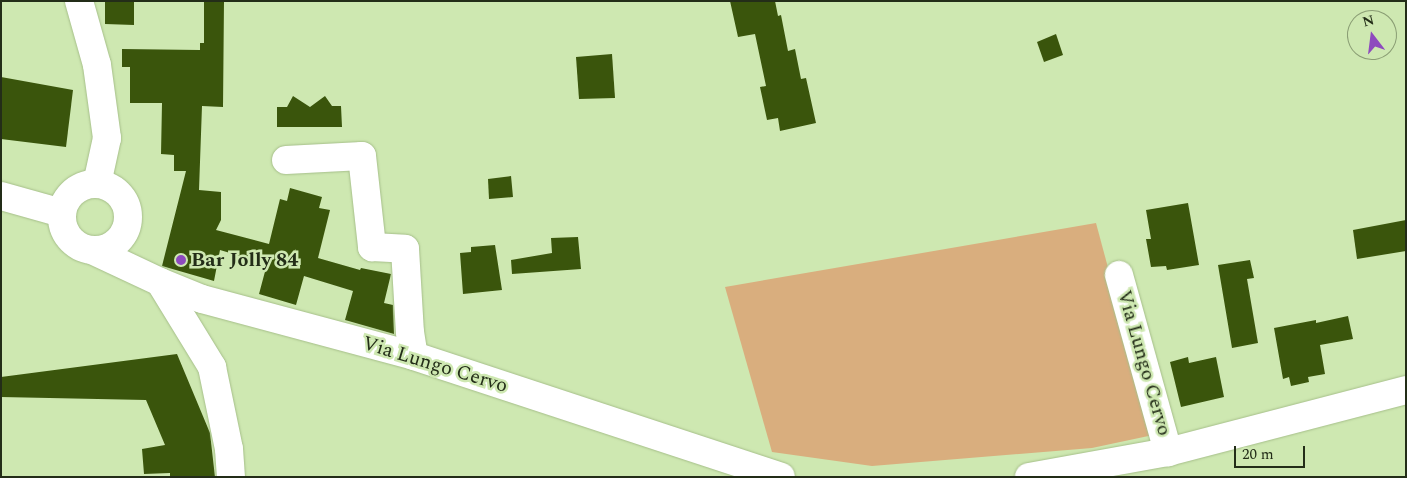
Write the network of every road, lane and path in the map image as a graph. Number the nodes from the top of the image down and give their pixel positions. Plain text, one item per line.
1 (79, 1) edge
2 (286, 160) dead end
3 (97, 184) junction
4 (1, 196) edge
5 (62, 213) junction
6 (127, 222) junction
7 (92, 250) junction
8 (130, 269) junction
9 (1119, 275) dead end
10 (160, 282) junction
11 (414, 356) junction
12 (1406, 390) edge
13 (1168, 452) junction
14 (231, 477) edge
15 (781, 477) edge
16 (1028, 477) edge

1 - 3 street
2 - 11 street
3 - 5 street
3 - 6 street
4 - 5 street
5 - 7 street
6 - 7 street
6 - 8 street
7 - 8 street, Via Lungo Cervo
8 - 10 street, Via Lungo Cervo
9 - 13 street, Via Lungo Cervo
10 - 11 street, Via Lungo Cervo
10 - 14 street
11 - 15 street, Via Lungo Cervo
12 - 13 street, Via Lungo Cervo
13 - 16 street, Via Lungo Cervo

